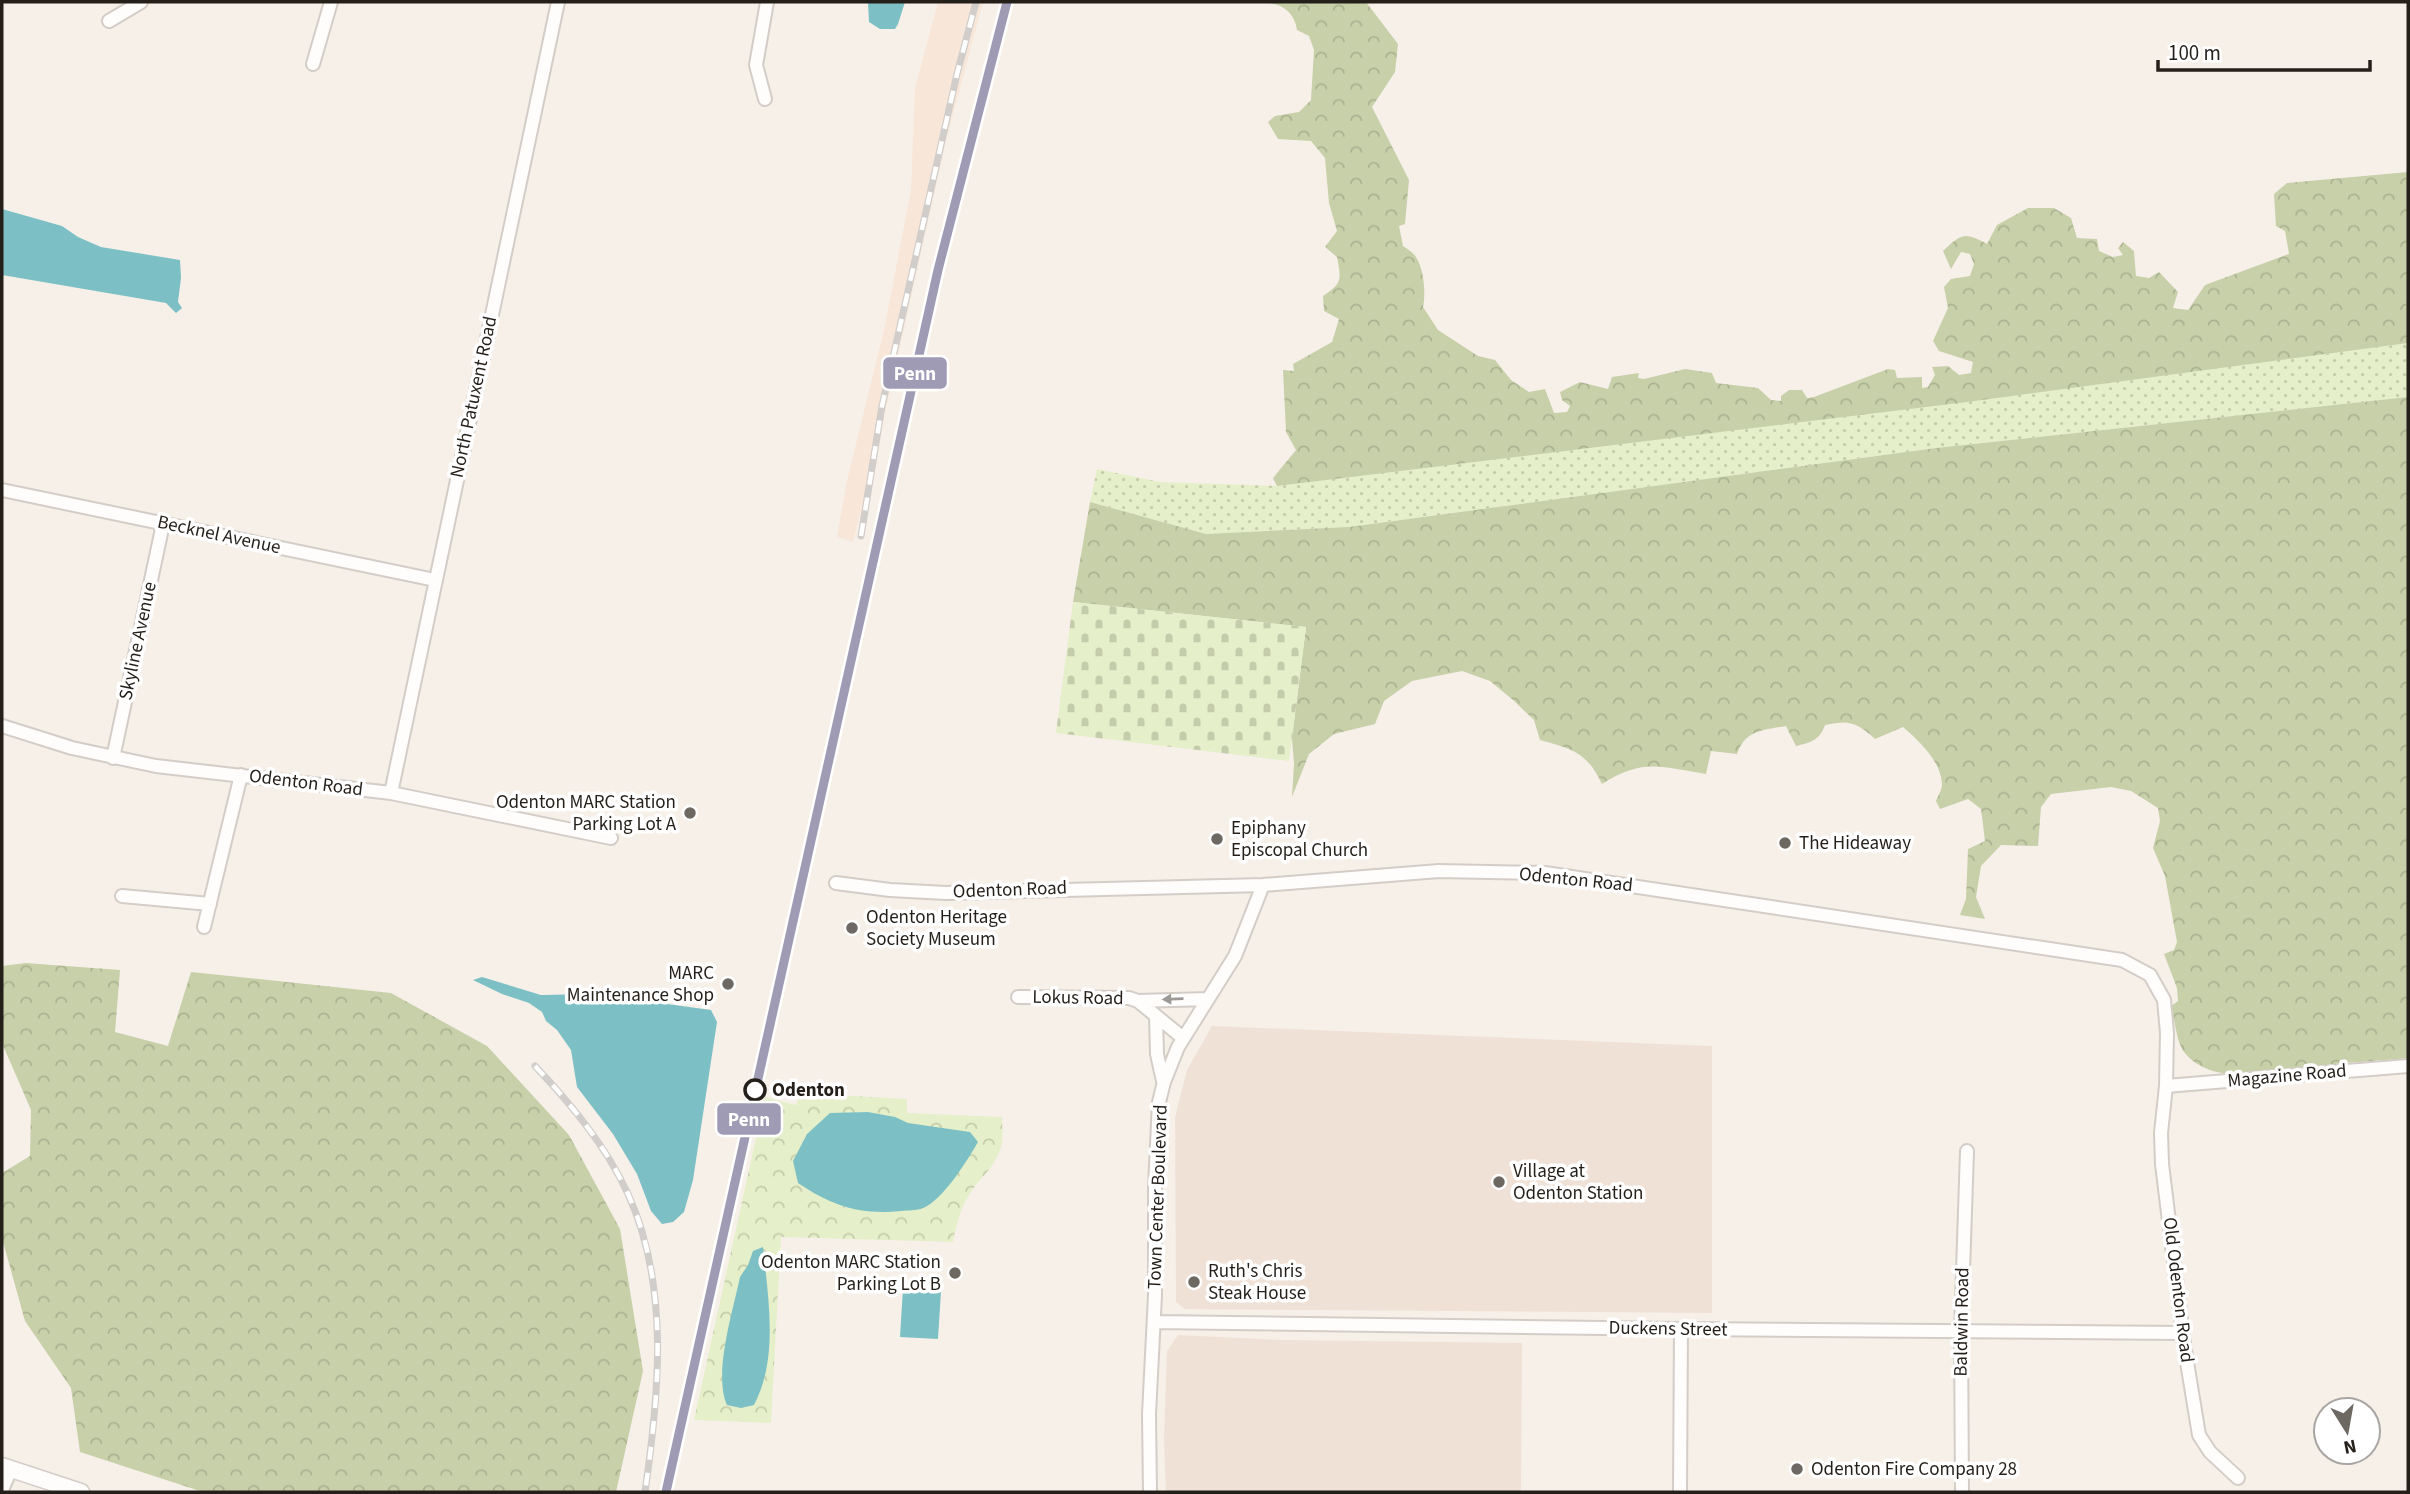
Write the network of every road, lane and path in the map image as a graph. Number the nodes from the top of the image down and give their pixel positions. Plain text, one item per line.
1 (141, 2) edge
2 (331, 2) edge
3 (558, 2) edge
4 (767, 2) edge
5 (110, 21) dead end
6 (313, 64) dead end
7 (765, 99) dead end
8 (2, 490) edge
9 (163, 524) junction
10 (435, 580) junction
11 (2, 726) edge
12 (113, 758) junction
13 (241, 775) junction
14 (391, 793) junction
15 (611, 838) dead end
16 (836, 883) dead end
17 (1263, 885) junction
18 (122, 896) dead end
19 (210, 904) junction
20 (204, 928) dead end
21 (1018, 997) dead end
22 (1208, 999) junction
23 (1138, 1001) junction
24 (1156, 1016) junction
25 (1184, 1038) junction
26 (2408, 1066) edge
27 (1164, 1083) junction
28 (2166, 1086) junction
29 (1967, 1151) dead end
30 (1154, 1322) junction
31 (1681, 1329) junction
32 (1961, 1331) junction
33 (2183, 1333) junction
34 (6, 1468) edge
35 (2238, 1478) dead end
36 (2, 1490) edge
37 (81, 1492) edge
38 (1150, 1492) edge
39 (1680, 1492) edge
40 (1962, 1492) edge

1 - 5 street
2 - 6 street
3 - 10 street, North Patuxent Road
4 - 7 street
8 - 9 street, Becknel Avenue
9 - 10 street, Becknel Avenue
9 - 12 street, Skyline Avenue
10 - 14 street, North Patuxent Road
11 - 12 street, Odenton Road
12 - 13 street, Odenton Road
13 - 14 street, Odenton Road
13 - 19 street
14 - 15 street, Odenton Road
16 - 17 street, Odenton Road
17 - 22 street, Town Center Boulevard
17 - 28 street, Odenton Road
18 - 19 street
19 - 20 street
21 - 23 street, Lokus Road
22 -> 23 street, Lokus Road
22 - 25 street, Town Center Boulevard
23 - 24 street, Lokus Road
24 - 25 street, Lokus Road
24 - 27 street
25 - 27 street, Town Center Boulevard
26 - 28 street, Magazine Road
27 - 30 street, Town Center Boulevard
28 - 33 street, Old Odenton Road
29 - 32 street, Baldwin Road
30 - 31 street, Duckens Street
30 - 38 street, Town Center Boulevard
31 - 32 street, Duckens Street
31 - 39 street
32 - 33 street, Duckens Street
32 - 40 street, Baldwin Road
33 - 35 street, Old Odenton Road
34 - 36 street
34 - 37 main road

